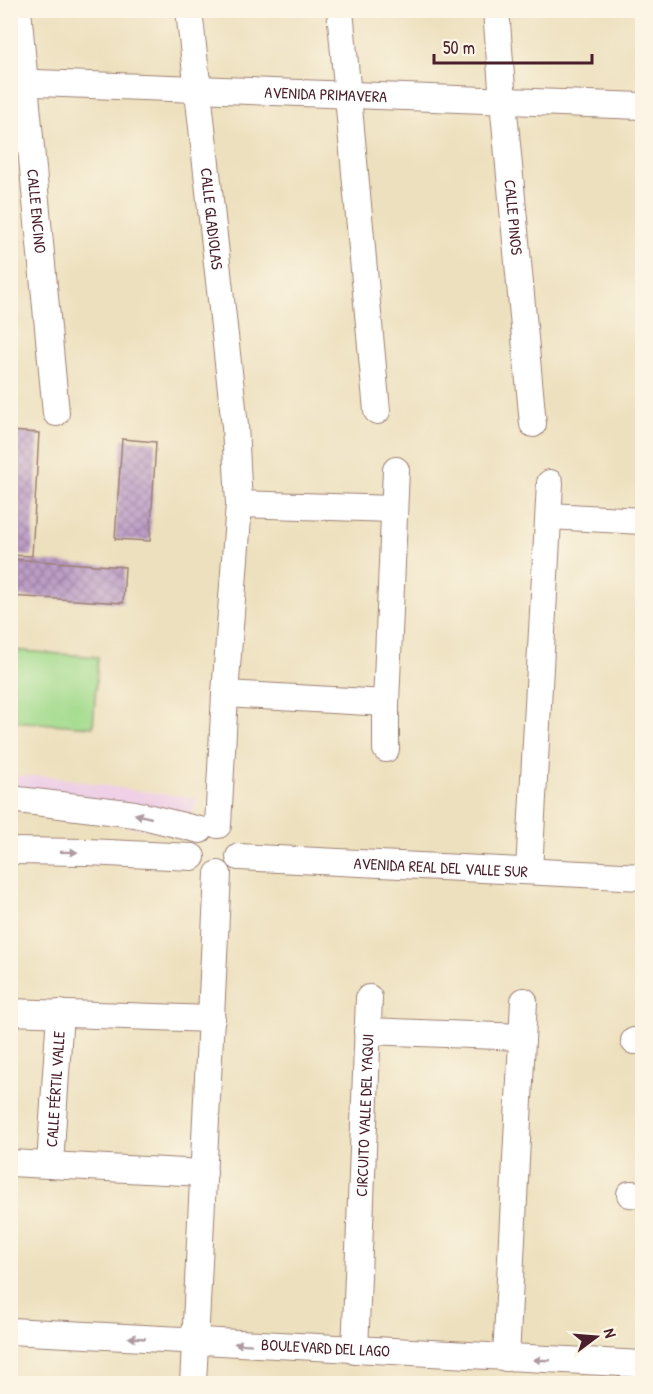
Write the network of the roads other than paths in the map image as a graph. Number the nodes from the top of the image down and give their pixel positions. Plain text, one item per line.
1 (18, 10) edge
2 (189, 10) edge
3 (339, 10) edge
4 (496, 10) edge
5 (18, 82) edge
6 (197, 89) junction
7 (348, 95) junction
8 (503, 101) junction
9 (642, 106) edge
10 (376, 411) dead end
11 (56, 413) dead end
12 (533, 424) dead end
13 (396, 470) dead end
14 (550, 483) dead end
15 (239, 504) junction
16 (393, 509) junction
17 (549, 516) junction
18 (642, 521) edge
19 (225, 694) junction
20 (386, 703) junction
21 (386, 749) dead end
22 (10, 799) edge
23 (209, 827) junction
24 (10, 851) edge
25 (192, 857) junction
26 (238, 857) junction
27 (529, 872) junction
28 (218, 874) junction
29 (642, 877) edge
30 (369, 998) dead end
31 (524, 1001) dead end
32 (10, 1012) edge
33 (60, 1012) junction
34 (212, 1019) junction
35 (367, 1031) junction
36 (521, 1037) junction
37 (10, 1163) edge
38 (50, 1164) junction
39 (204, 1173) junction
40 (10, 1331) edge
41 (195, 1341) junction
42 (355, 1351) junction
43 (506, 1359) junction
44 (642, 1364) edge
45 (193, 1383) edge

1 - 5 street, CALLE ENCINO
2 - 6 street, CALLE GLADIOLAS
3 - 7 street
4 - 8 street, CALLE PINOS
5 - 6 street, AVENIDA PRIMAVERA
5 - 11 street, CALLE ENCINO
6 - 7 street, AVENIDA PRIMAVERA
6 - 15 street, CALLE GLADIOLAS
7 - 8 street, AVENIDA PRIMAVERA
7 - 10 street
8 - 9 street, AVENIDA PRIMAVERA
8 - 12 street, CALLE PINOS
13 - 16 street
14 - 17 street
15 - 16 street
15 - 19 street, CALLE GLADIOLAS
16 - 20 street
17 - 18 street
17 - 27 street
19 - 20 street
19 - 23 street, CALLE GLADIOLAS
20 - 21 street
23 -> 22 street
23 - 25 street
23 - 26 street
24 -> 25 street
25 - 28 street
26 - 27 street, AVENIDA REAL DEL VALLE SUR
26 - 28 street
27 - 29 street, AVENIDA REAL DEL VALLE SUR
28 - 34 street
30 - 35 street
31 - 36 street
32 - 33 street
33 - 34 street, CALLE FÉRTIL VALLE
33 - 38 street, CALLE FÉRTIL VALLE
34 - 39 street
35 - 36 street, CIRCUITO VALLE DEL YAQUI
35 - 42 street, CIRCUITO VALLE DEL YAQUI
36 - 43 street
37 - 38 street
38 - 39 street, CALLE FÉRTIL VALLE
39 - 41 street
41 -> 40 street, BOULEVARD DEL LAGO
42 -> 41 street, BOULEVARD DEL LAGO
41 - 45 street
42 - 43 street, BOULEVARD DEL LAGO
44 -> 43 street, BOULEVARD DEL LAGO

